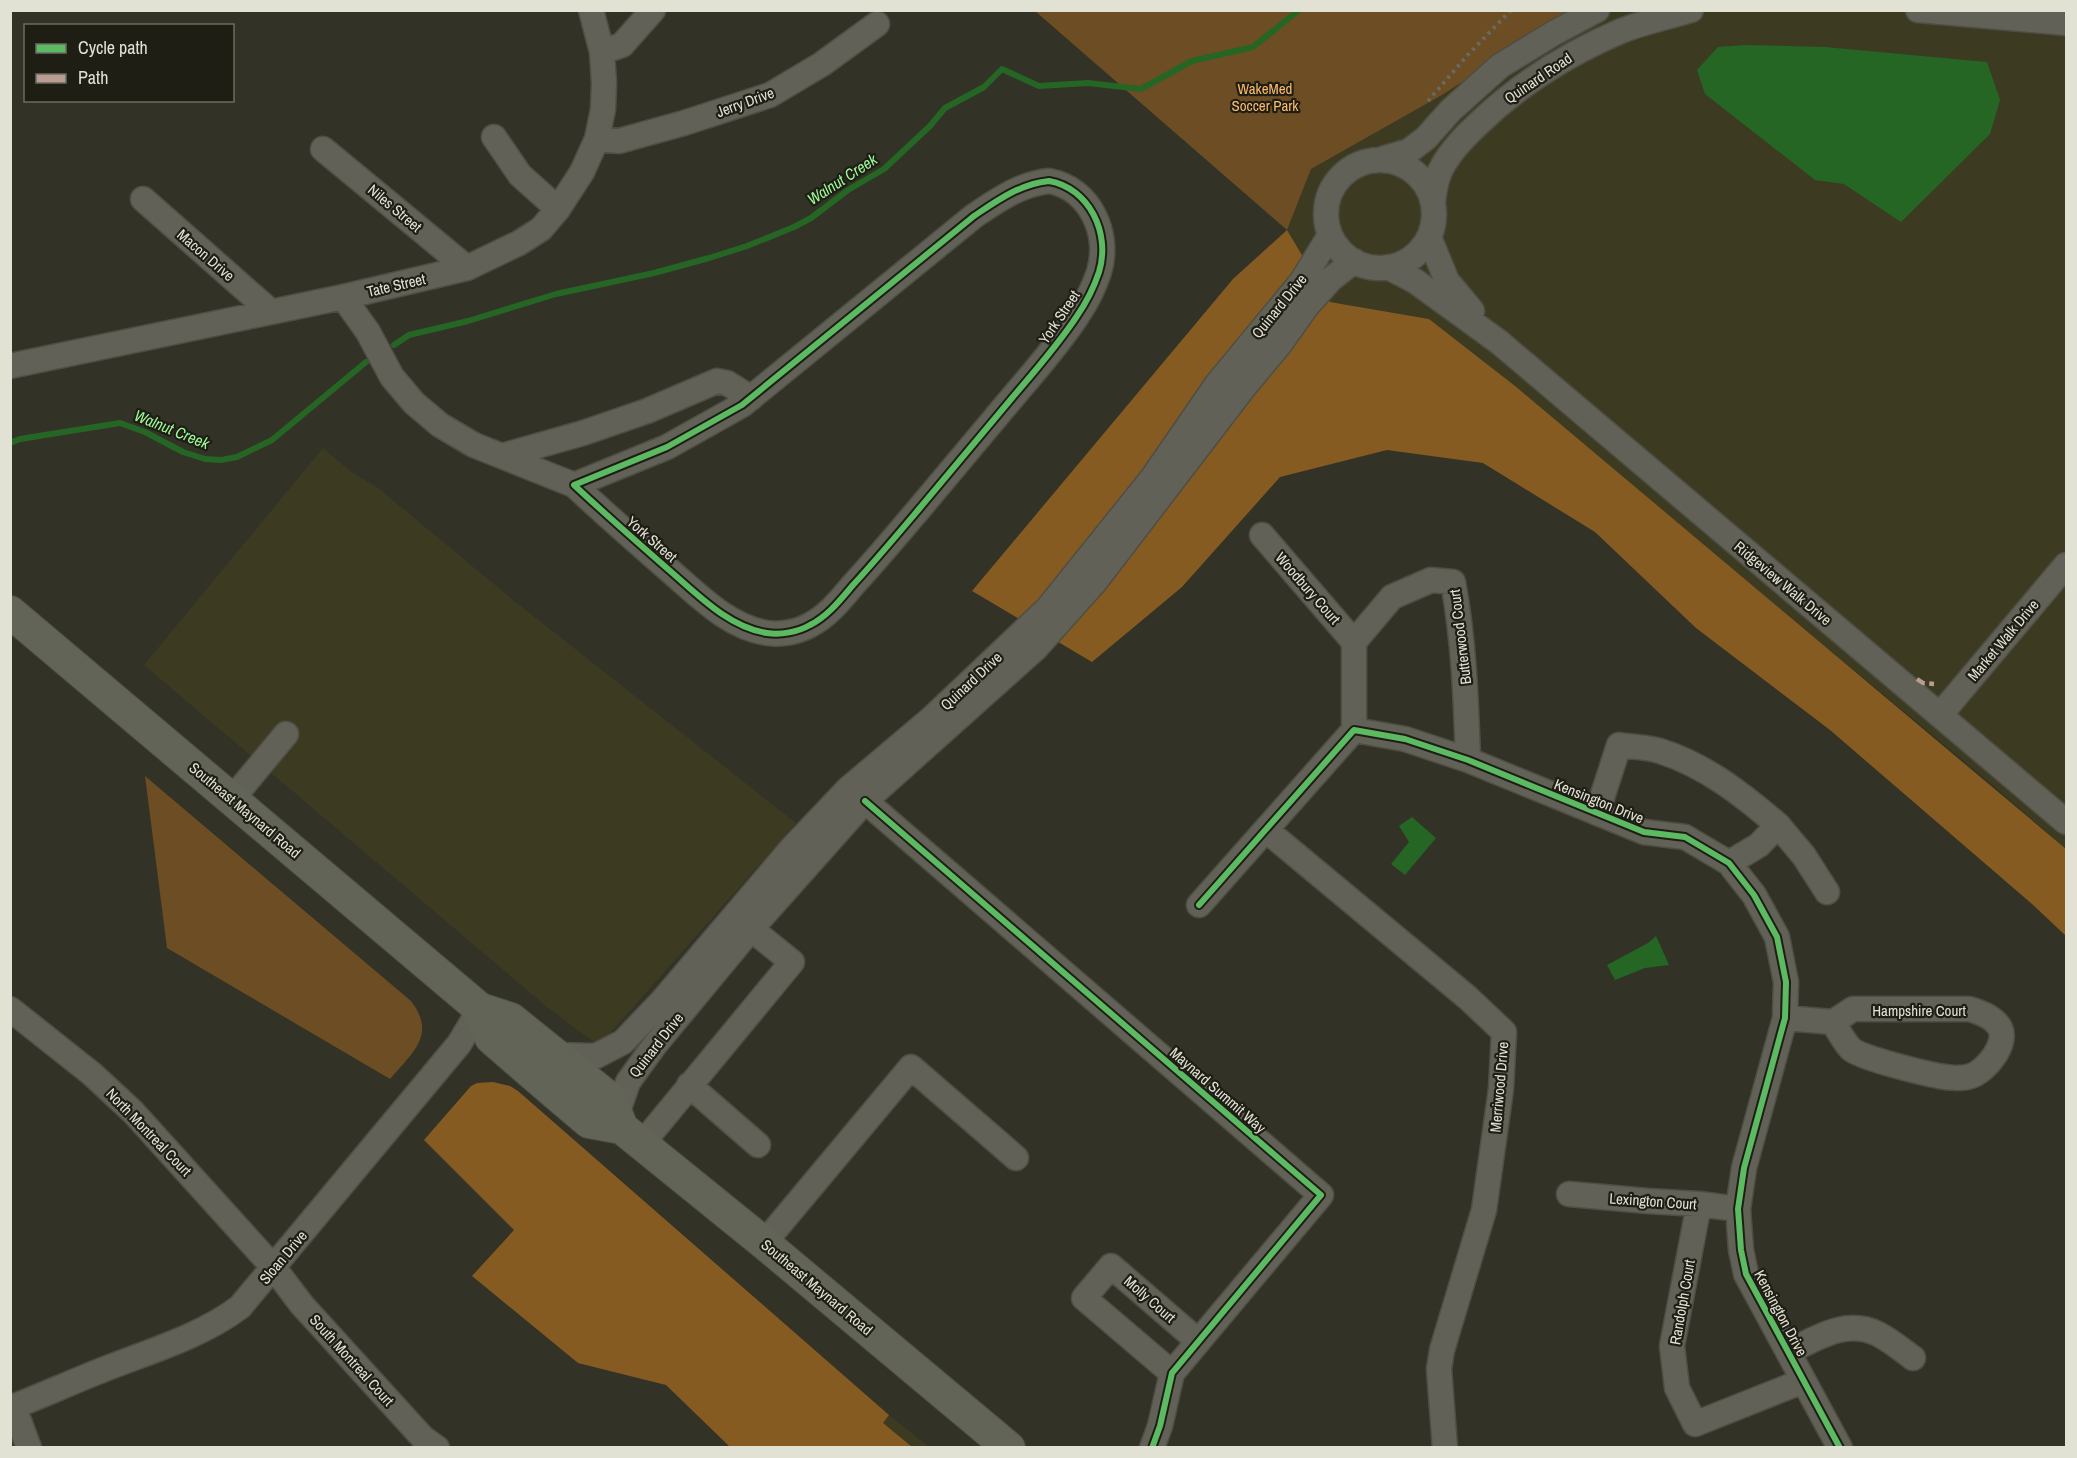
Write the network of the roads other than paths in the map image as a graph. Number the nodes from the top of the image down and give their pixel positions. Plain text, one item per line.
1 (591, 10) edge
2 (653, 10) edge
3 (1597, 10) edge
4 (1691, 10) edge
5 (1918, 10) edge
6 (2067, 23) edge
7 (878, 24) dead end
8 (602, 52) junction
9 (494, 137) dead end
10 (597, 139) junction
11 (323, 149) dead end
12 (1382, 159) junction
13 (142, 199) dead end
14 (1433, 202) junction
15 (558, 209) junction
16 (1330, 235) junction
17 (1429, 237) junction
18 (1354, 261) junction
19 (1388, 267) junction
20 (467, 268) junction
21 (343, 297) junction
22 (270, 311) junction
23 (1499, 342) junction
24 (10, 366) edge
25 (751, 398) junction
26 (502, 456) junction
27 (574, 485) junction
28 (1262, 535) dead end
29 (2067, 566) edge
30 (10, 612) edge
31 (1354, 642) junction
32 (1940, 715) junction
33 (1354, 729) junction
34 (286, 734) dead end
35 (1468, 760) junction
36 (232, 799) junction
37 (865, 801) junction
38 (1597, 813) junction
39 (2067, 822) edge
40 (1778, 825) junction
41 (1266, 830) junction
42 (1729, 863) junction
43 (1827, 892) dead end
44 (1199, 905) dead end
45 (743, 922) junction
46 (10, 1009) edge
47 (480, 1009) junction
48 (1785, 1018) junction
49 (1833, 1022) junction
50 (556, 1055) junction
51 (689, 1085) junction
52 (627, 1129) junction
53 (758, 1145) dead end
54 (1016, 1158) dead end
55 (1569, 1194) dead end
56 (1700, 1204) junction
57 (1738, 1209) junction
58 (764, 1243) junction
59 (274, 1268) junction
60 (1198, 1341) junction
61 (1788, 1352) junction
62 (1913, 1358) dead end
63 (1172, 1372) junction
64 (1803, 1381) junction
65 (12, 1408) edge
66 (29, 1448) edge
67 (436, 1448) edge
68 (1009, 1448) edge
69 (1152, 1448) edge
70 (1445, 1448) edge
71 (1840, 1448) edge

1 - 8 street, Tate Street
2 - 8 street
3 - 12 street, Quinard Road
4 - 14 street, Quinard Road
5 - 6 street
7 - 10 street, Jerry Drive
8 - 10 street, Tate Street
9 - 15 street
10 - 15 street, Tate Street
11 - 20 street, Niles Street
12 - 14 street
12 - 16 street
13 - 22 street, Macon Drive
14 - 17 street
15 - 20 street, Tate Street
16 - 18 street
16 - 45 street, Quinard Drive
17 - 19 street
17 - 23 street, Ridgeview Walk Drive
18 - 19 street
18 - 37 street, Quinard Drive
19 - 23 street, Ridgeview Walk Drive
20 - 21 street, Tate Street
21 - 22 street, Tate Street
21 - 26 street, York Street
22 - 24 street, Tate Street
23 - 32 street, Ridgeview Walk Drive
25 - 26 street
25 - 27 street, York Street
25 - 27 street, York Street
26 - 27 street, York Street
28 - 31 street, Woodbury Court
29 - 32 street, Market Walk Drive
30 - 36 main road, Southeast Maynard Road
31 - 33 street
31 - 35 street, Butterwood Court
32 - 39 street, Ridgeview Walk Drive
33 - 35 street, Kensington Drive
33 - 41 street
34 - 36 street
35 - 38 street, Kensington Drive
36 - 47 main road, Southeast Maynard Road
37 - 45 street, Quinard Drive
37 - 60 street, Maynard Summit Way
38 - 40 street
38 - 42 street, Kensington Drive
40 - 42 street
40 - 43 street
41 - 44 street
41 - 70 street, Merriwood Drive
42 - 48 street, Kensington Drive
45 - 50 street, Quinard Drive
45 - 51 street
45 - 52 street, Quinard Drive
46 - 59 street, North Montreal Court
47 - 50 main road, Southeast Maynard Road
47 - 52 main road, Southeast Maynard Road
47 - 59 street, Sloan Drive
48 - 49 street
48 - 57 street, Kensington Drive
49 - 49 street, Hampshire Court
50 - 52 main road, Southeast Maynard Road
51 - 52 street
51 - 53 street
52 - 58 main road, Southeast Maynard Road
54 - 58 street
55 - 56 street, Lexington Court
56 - 57 street, Lexington Court
56 - 64 street, Randolph Court
57 - 61 street, Kensington Drive
58 - 68 main road, Southeast Maynard Road
59 - 65 street, Sloan Drive
59 - 67 street, South Montreal Court
60 - 63 street, Maynard Summit Way
60 - 63 street, Molly Court
61 - 62 street
61 - 64 street, Kensington Drive
63 - 69 street, Maynard Summit Way
64 - 71 street, Kensington Drive
65 - 66 street

